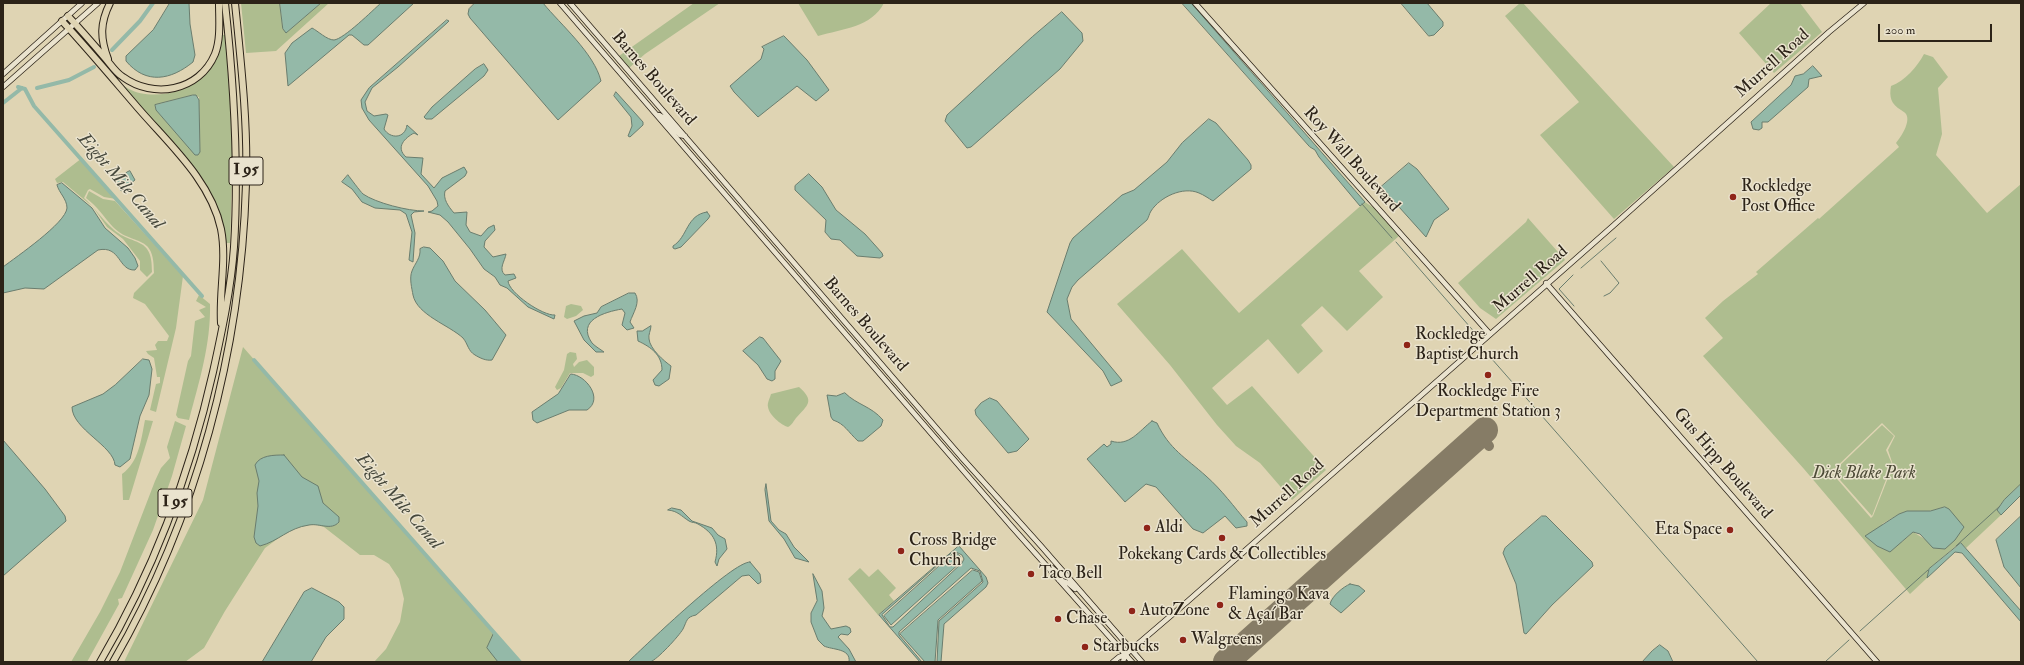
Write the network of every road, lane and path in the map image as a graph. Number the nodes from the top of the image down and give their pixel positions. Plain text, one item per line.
1 (82, 3) edge
2 (98, 3) edge
3 (110, 3) edge
4 (219, 3) edge
5 (225, 3) edge
6 (235, 3) edge
7 (560, 3) edge
8 (570, 3) edge
9 (1195, 3) edge
10 (1864, 3) edge
11 (68, 16) junction
12 (62, 21) junction
13 (75, 23) junction
14 (69, 28) junction
15 (109, 62) junction
16 (3, 74) edge
17 (3, 87) edge
18 (656, 113) junction
19 (685, 136) junction
20 (683, 144) junction
21 (738, 197) junction
22 (1546, 283) junction
23 (1489, 333) junction
24 (222, 334) junction
25 (919, 419) junction
26 (950, 455) junction
27 (958, 458) junction
28 (963, 459) junction
29 (1026, 543) junction
30 (1068, 577) junction
31 (1059, 580) junction
32 (1112, 628) junction
33 (1131, 650) junction
34 (1125, 655) junction
35 (100, 662) edge
36 (113, 662) edge
37 (1113, 662) edge
38 (1123, 662) edge
39 (1132, 662) edge
40 (1142, 662) edge
41 (1877, 662) edge

1 - 11 main road
2 - 13 main road
3 - 15 highway
4 - 15 highway
5 - 24 highway, I 95
6 - 36 highway, I 95
7 - 18 main road, Barnes Boulevard
8 - 19 main road, Barnes Boulevard
9 - 23 main road, Roy Wall Boulevard
10 - 22 main road, Murrell Road
11 - 12 main road
11 - 13 highway
12 - 14 highway
12 - 16 main road
13 - 14 main road
13 - 15 highway
14 - 17 main road
14 - 24 highway
18 - 19 main road
18 - 20 main road, Barnes Boulevard
19 - 21 main road, Barnes Boulevard
20 - 21 main road
20 - 25 main road, Barnes Boulevard
21 - 28 main road, Barnes Boulevard
22 - 23 main road, Murrell Road
22 - 41 main road, Gus Hipp Boulevard
23 - 33 main road, Murrell Road
24 - 35 highway, I 95
25 - 26 main road, Barnes Boulevard
25 - 27 main road
26 - 27 main road
26 - 29 main road, Barnes Boulevard
27 - 28 main road
28 - 30 main road, Barnes Boulevard
29 - 30 main road
29 - 31 main road, Barnes Boulevard
30 - 32 main road, Barnes Boulevard
31 - 32 main road
31 - 34 main road, Barnes Boulevard
32 - 33 main road, Barnes Boulevard
33 - 34 main road, Murrell Road
33 - 40 main road, Barnes Boulevard
34 - 37 main road, Murrell Road
34 - 38 main road
34 - 39 main road, Barnes Boulevard

